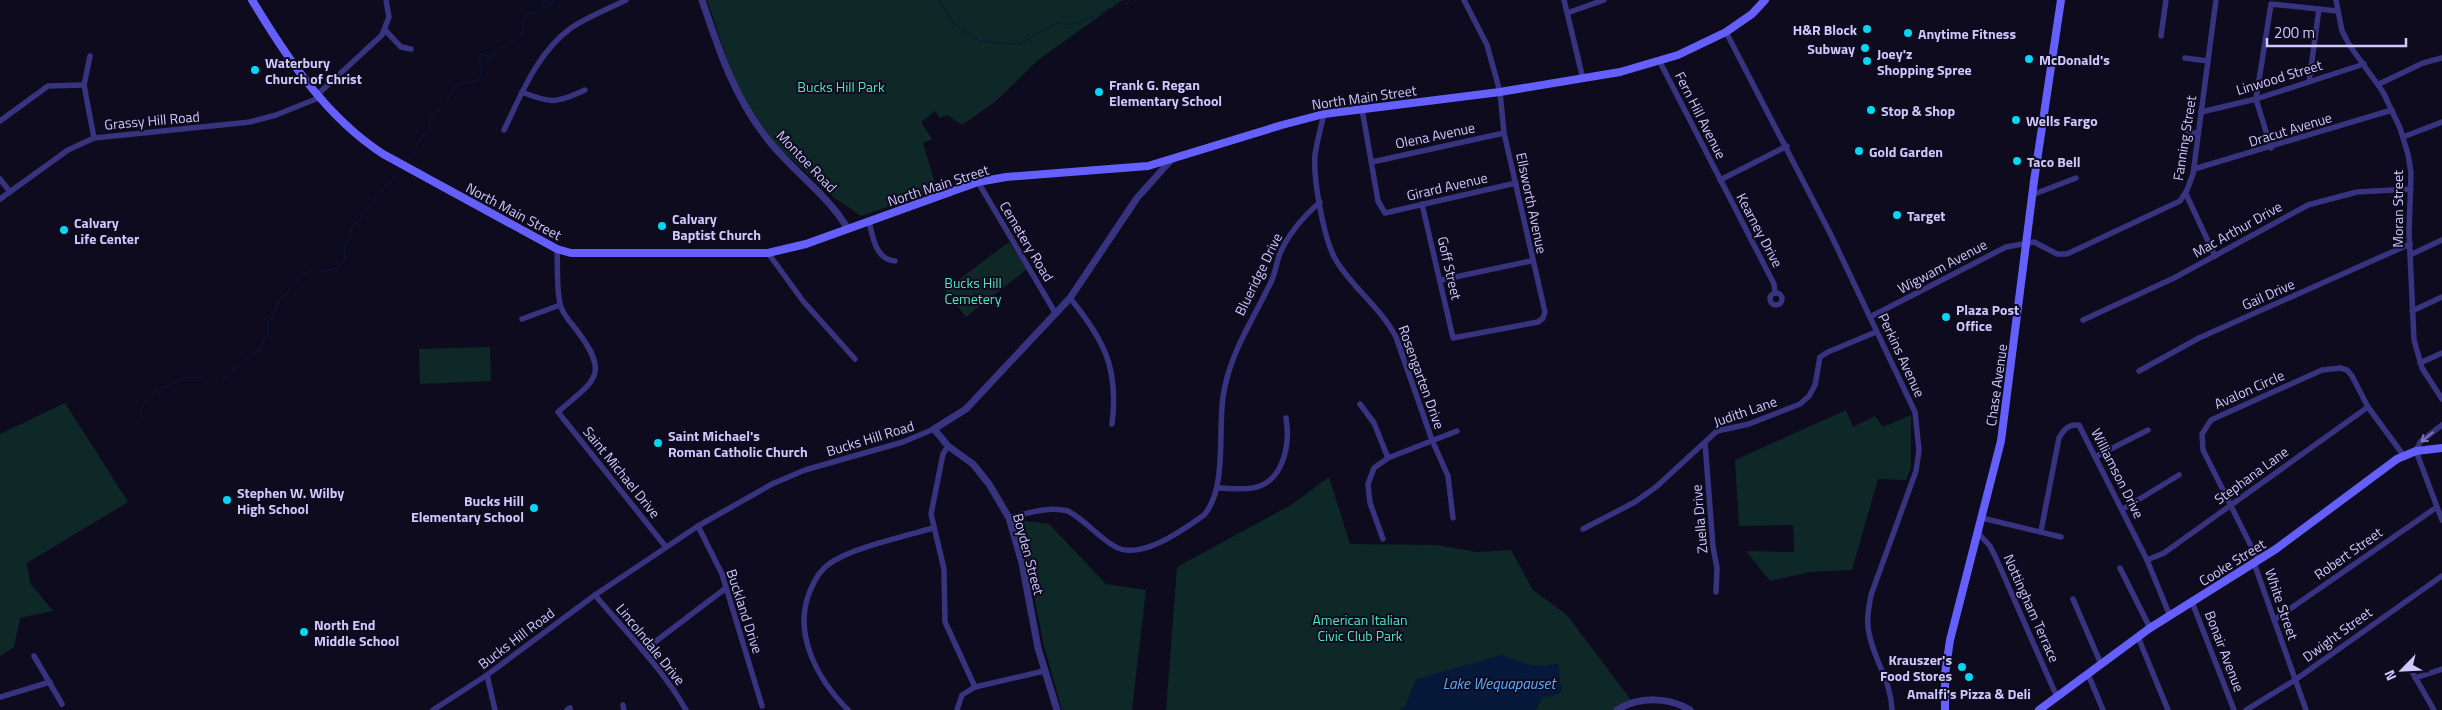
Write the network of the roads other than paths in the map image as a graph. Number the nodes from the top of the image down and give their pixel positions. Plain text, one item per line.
1 (252, 0) edge
2 (386, 0) edge
3 (626, 0) edge
4 (702, 0) edge
5 (1464, 0) edge
6 (1564, 0) edge
7 (1604, 0) edge
8 (1765, 0) edge
9 (2061, 0) edge
10 (2166, 0) edge
11 (2216, 0) edge
12 (2336, 0) edge
13 (2319, 9) junction
14 (2337, 10) junction
15 (1567, 13) junction
16 (385, 30) junction
17 (1726, 32) junction
18 (2161, 36) dead end
19 (411, 49) dead end
20 (90, 56) dead end
21 (2185, 58) dead end
22 (2442, 58) edge
23 (2208, 61) junction
24 (1660, 62) junction
25 (2364, 64) junction
26 (1583, 79) junction
27 (2309, 82) junction
28 (2379, 84) junction
29 (84, 85) junction
30 (585, 90) dead end
31 (522, 92) junction
32 (1500, 92) junction
33 (320, 96) junction
34 (2256, 99) junction
35 (1362, 109) junction
36 (2392, 110) junction
37 (2201, 112) junction
38 (1324, 114) junction
39 (0, 121) edge
40 (2442, 122) edge
41 (504, 130) dead end
42 (2186, 130) dead end
43 (1504, 133) junction
44 (2198, 134) junction
45 (2403, 137) junction
46 (94, 138) junction
47 (1787, 146) junction
48 (2271, 148) junction
49 (1171, 160) junction
50 (1372, 162) junction
51 (2194, 169) junction
52 (2076, 178) dead end
53 (0, 179) edge
54 (1720, 180) junction
55 (978, 182) junction
56 (1516, 183) junction
57 (2411, 190) junction
58 (10, 192) junction
59 (2186, 194) junction
60 (2032, 195) junction
61 (0, 199) edge
62 (1320, 202) junction
63 (1422, 204) junction
64 (869, 221) junction
65 (848, 229) junction
66 (2442, 240) edge
67 (2027, 242) junction
68 (2410, 244) junction
69 (557, 249) junction
70 (768, 253) junction
71 (2410, 255) junction
72 (2216, 256) junction
73 (895, 261) dead end
74 (1532, 261) junction
75 (1441, 280) junction
76 (1775, 293) dead end
77 (2442, 297) edge
78 (1070, 298) junction
79 (560, 305) junction
80 (2412, 311) junction
81 (1056, 314) junction
82 (1870, 317) junction
83 (522, 319) dead end
84 (2083, 320) dead end
85 (1876, 332) junction
86 (1453, 338) joint
87 (2442, 353) edge
88 (854, 360) dead end
89 (2420, 363) junction
90 (2139, 371) dead end
91 (2442, 399) edge
92 (1360, 404) dead end
93 (2368, 407) junction
94 (1286, 418) dead end
95 (1112, 424) dead end
96 (2442, 425) edge
97 (934, 429) junction
98 (2148, 430) dead end
99 (1457, 431) dead end
100 (1432, 440) junction
101 (1705, 443) junction
102 (948, 446) junction
103 (2442, 448) edge
104 (2416, 451) junction
105 (2404, 456) junction
106 (2095, 457) junction
107 (1388, 458) junction
108 (2180, 475) dead end
109 (1217, 488) junction
110 (2232, 505) junction
111 (2437, 507) junction
112 (2123, 509) junction
113 (1010, 518) junction
114 (1453, 518) dead end
115 (1982, 518) junction
116 (2442, 520) edge
117 (698, 526) junction
118 (933, 528) junction
119 (1583, 529) dead end
120 (2041, 531) junction
121 (1978, 533) junction
122 (2061, 537) dead end
123 (1383, 539) dead end
124 (666, 547) junction
125 (2147, 560) junction
126 (2256, 562) junction
127 (2120, 568) dead end
128 (2442, 576) edge
129 (726, 588) junction
130 (1716, 592) dead end
131 (595, 595) junction
132 (2073, 599) dead end
133 (2192, 602) junction
134 (2170, 616) junction
135 (2274, 620) junction
136 (2150, 628) junction
137 (2138, 637) junction
138 (643, 651) junction
139 (34, 656) dead end
140 (2406, 663) dead end
141 (2101, 664) junction
142 (2442, 669) edge
143 (1044, 671) junction
144 (2088, 674) junction
145 (487, 675) junction
146 (2415, 678) junction
147 (2295, 680) junction
148 (50, 682) junction
149 (974, 687) junction
150 (0, 697) edge
151 (2057, 697) junction
152 (62, 704) dead end
153 (762, 706) dead end
154 (433, 710) edge
155 (495, 710) edge
156 (686, 710) edge
157 (848, 710) edge
158 (957, 710) edge
159 (1057, 710) edge
160 (1617, 710) edge
161 (1690, 710) edge
162 (1892, 710) edge
163 (1945, 710) edge
164 (2039, 710) edge
165 (2103, 710) edge
166 (2168, 710) edge
167 (2234, 710) edge
168 (2246, 710) edge
169 (2306, 710) edge
170 (2434, 710) edge

1 - 33 main road, North Main Street
2 - 16 street
3 - 31 street
4 - 65 street, Montoe Road
5 - 32 street, Ellsworth Avenue
6 - 15 street
7 - 15 street
8 - 17 main road, North Main Street
9 - 60 main road, Chase Avenue
10 - 18 street
11 - 23 street, Fanning Street
12 - 14 street, Moran Street
13 - 14 street
13 - 27 street
13 - 34 street
14 - 25 street, Moran Street
15 - 26 street
16 - 19 street
16 - 33 street
17 - 24 main road, North Main Street
17 - 47 street, Perkins Avenue
20 - 29 street
21 - 23 street
22 - 28 street
23 - 37 street, Fanning Street
24 - 26 main road, North Main Street
24 - 54 street, Fern Hill Avenue
25 - 27 street, Linwood Street
25 - 28 street, Moran Street
26 - 32 main road, North Main Street
27 - 34 street, Linwood Street
28 - 36 street, Moran Street
29 - 39 street
29 - 46 street
30 - 31 street
31 - 41 street
32 - 35 main road, North Main Street
32 - 43 street, Ellsworth Avenue
33 - 46 street, Grassy Hill Road
33 - 69 main road, North Main Street
34 - 37 street, Linwood Street
34 - 48 street
35 - 38 main road, North Main Street
35 - 50 street
36 - 45 street, Moran Street
36 - 48 street, Dracut Avenue
37 - 44 street, Fanning Street
38 - 49 main road, North Main Street
38 - 62 street, Rosengarten Drive
40 - 45 street
42 - 44 street
43 - 50 street, Olena Avenue
43 - 56 street, Ellsworth Avenue
44 - 51 street, Fanning Street
45 - 57 street, Moran Street
46 - 58 street, Grassy Hill Road
47 - 54 street
47 - 82 street, Perkins Avenue
48 - 51 street, Dracut Avenue
49 - 55 main road, North Main Street
49 - 78 street, Bucks Hill Road
50 - 63 street, Girard Avenue
51 - 59 street, Fanning Street
52 - 60 street
53 - 58 street
54 - 76 street, Kearney Drive
55 - 64 main road, North Main Street
55 - 81 street, Cemetery Road
56 - 63 street, Girard Avenue
56 - 74 street, Ellsworth Avenue
57 - 68 street, Moran Street
57 - 72 street, Mac Arthur Drive
58 - 61 street, Grassy Hill Road
59 - 67 street, Fanning Street
59 - 72 street
60 - 67 main road, Chase Avenue
62 - 100 street, Rosengarten Drive
62 - 109 street, Blueridge Drive
63 - 75 street, Goff Street
64 - 65 main road, North Main Street
64 - 73 street
65 - 70 main road, North Main Street
66 - 71 street
67 - 82 street, Wigwam Avenue
67 - 115 main road, Chase Avenue
68 - 71 street, Moran Street
68 - 90 street, Gail Drive
69 - 70 main road, North Main Street
69 - 79 street
70 - 88 street
71 - 80 street, Moran Street
72 - 84 street, Mac Arthur Drive
74 - 75 street
74 - 86 street, Ellsworth Avenue
75 - 86 street, Goff Street
77 - 80 street
78 - 81 street, Bucks Hill Road
78 - 95 street
79 - 83 street
79 - 124 street, Saint Michael Drive
80 - 89 street, Moran Street
81 - 97 street, Bucks Hill Road
82 - 85 street, Perkins Avenue
85 - 101 street, Judith Lane
85 - 162 street, Perkins Avenue
87 - 89 street
89 - 91 street, Moran Street
92 - 107 street
93 - 105 street, Avalon Circle
93 - 110 street, Stephana Lane
93 - 110 street, Avalon Circle
94 - 109 street
96 -> 104 street
97 - 102 street, Boyden Street
97 - 117 street, Bucks Hill Road
98 - 106 street
99 - 100 street
100 - 107 street
100 - 114 street, Rosengarten Drive
101 - 119 street, Judith Lane
101 - 130 street, Zuella Drive
102 - 113 street, Boyden Street
102 - 118 street
103 - 104 main road, Cooke Street
104 - 105 main road, Cooke Street
104 - 111 street
105 - 126 main road, Cooke Street
106 - 112 street, Williamson Drive
106 - 120 street, Williamson Drive
107 - 123 street
108 - 112 street
109 - 113 street, Blueridge Drive
110 - 125 street, Stephana Lane
110 - 126 street, Avalon Circle
111 - 116 street
111 - 135 street, Robert Street
112 - 125 street, Williamson Drive
113 - 143 street, Boyden Street
115 - 120 street
115 - 121 main road, Chase Avenue
117 - 124 street, Bucks Hill Road
117 - 129 street, Buckland Drive
118 - 149 street
118 - 157 street
120 - 122 street
121 - 151 street, Nottingham Terrace
121 - 163 main road, Chase Avenue
124 - 131 street, Bucks Hill Road
125 - 134 street, Williamson Drive
126 - 133 main road, Cooke Street
126 - 135 street, White Street
127 - 136 street
128 - 147 street, Dwight Street
129 - 138 street
129 - 153 street, Buckland Drive
131 - 138 street, Lincolndale Drive
131 - 145 street, Bucks Hill Road
132 - 141 street
133 - 134 main road, Cooke Street
133 - 167 street, Bonair Avenue
134 - 136 main road, Cooke Street
135 - 147 street, White Street
136 - 137 main road, Cooke Street
137 - 141 main road, Cooke Street
137 - 166 street
138 - 156 street, Lincolndale Drive
139 - 148 street
140 - 146 street
141 - 144 main road, Cooke Street
142 - 146 street
143 - 149 street
143 - 159 street, Boyden Street
144 - 151 main road, Cooke Street
144 - 165 street
145 - 154 street, Bucks Hill Road
145 - 155 street
146 - 170 street
147 - 168 street, Dwight Street
147 - 169 street, White Street
148 - 150 street
148 - 152 street
149 - 158 street
151 - 164 main road, Cooke Street
160 - 161 street

